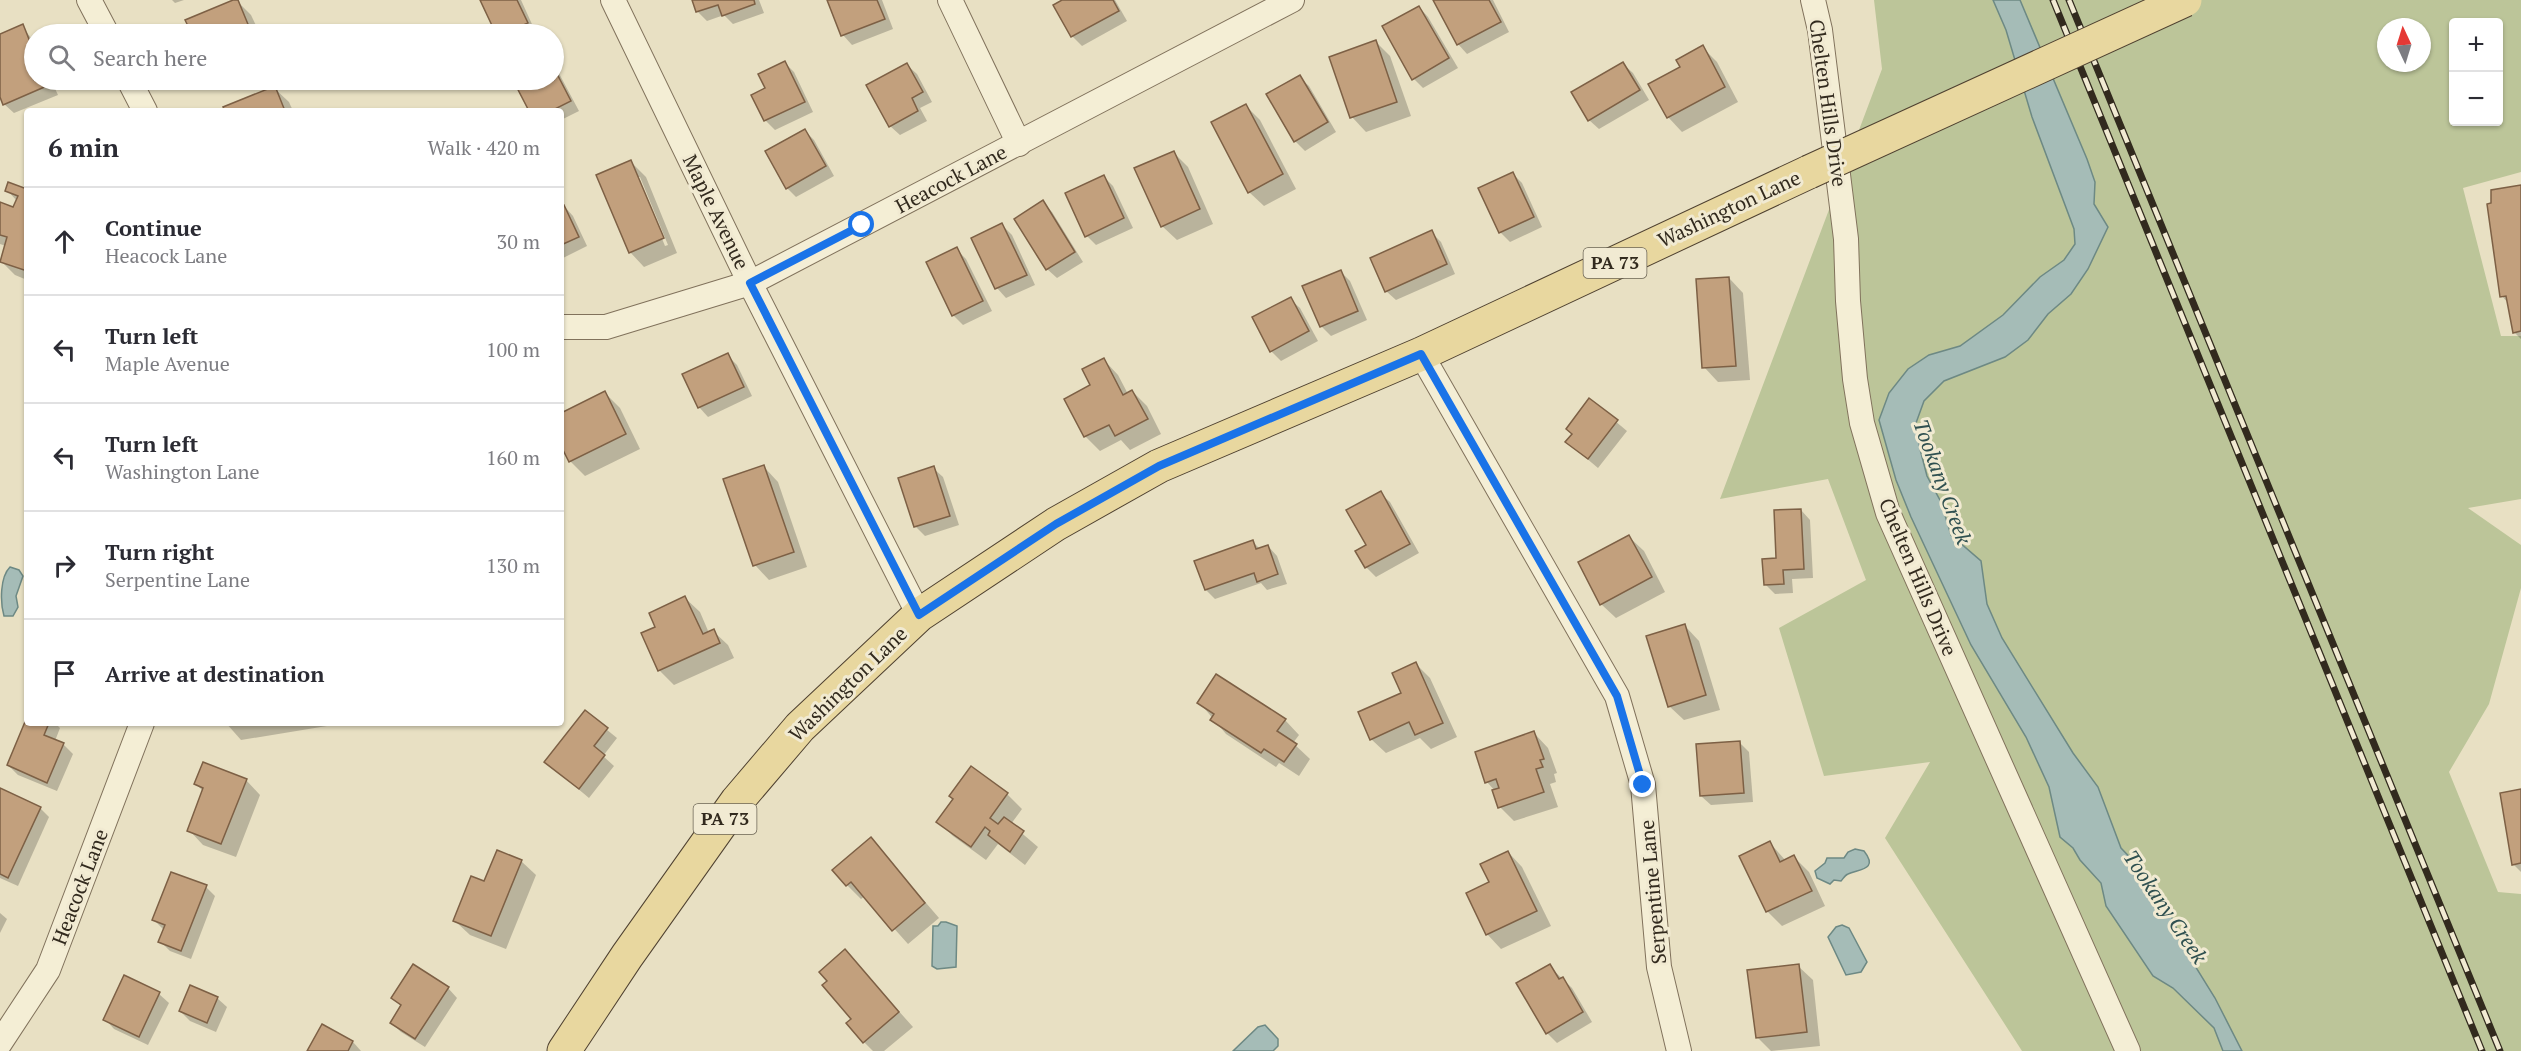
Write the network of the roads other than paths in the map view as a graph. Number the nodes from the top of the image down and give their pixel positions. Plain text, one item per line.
1 (89, 0) edge
2 (613, 0) edge
3 (950, 0) edge
4 (1292, 0) edge
5 (1813, 0) edge
6 (2185, 0) edge
7 (102, 24) edge
8 (134, 90) edge
9 (143, 108) edge
10 (1019, 144) junction
11 (750, 283) junction
12 (564, 327) edge
13 (1421, 354) junction
14 (919, 615) junction
15 (141, 726) edge
16 (0, 1043) edge
17 (564, 1051) edge
18 (1679, 1051) edge
19 (2128, 1051) edge

1 - 7 street
2 - 11 street, Maple Avenue
3 - 10 street
4 - 10 street, Heacock Lane
5 - 19 street, Chelten Hills Drive
6 - 13 main road, Washington Lane / PA 73, bridge
8 - 9 street
10 - 11 street, Heacock Lane
11 - 12 street, Heacock Lane
11 - 14 street, Maple Avenue
13 - 14 main road, Washington Lane / PA 73
13 - 18 street, Serpentine Lane
14 - 17 main road, Washington Lane / PA 73
15 - 16 street, Heacock Lane

